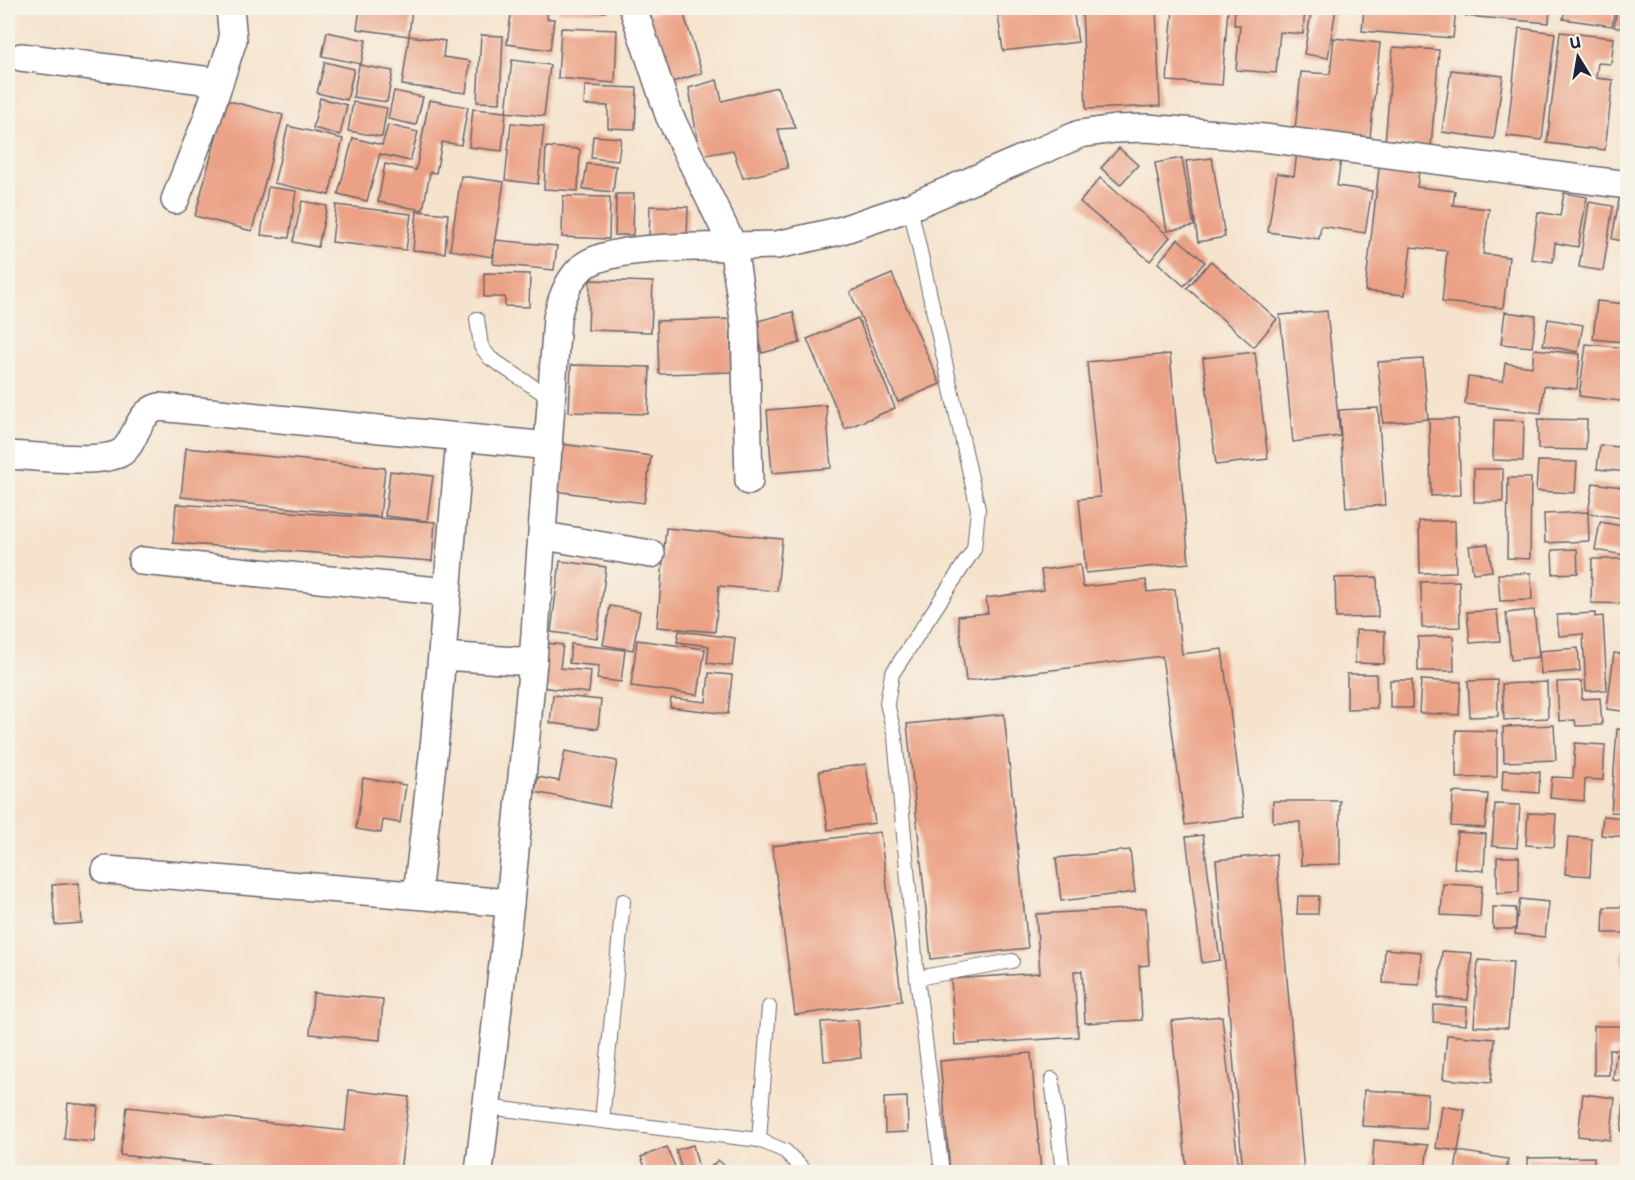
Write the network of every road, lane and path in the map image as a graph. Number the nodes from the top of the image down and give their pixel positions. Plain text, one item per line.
1 (230, 8) edge
2 (633, 8) edge
3 (21, 57) dead end
4 (219, 82) junction
5 (1628, 185) edge
6 (175, 200) dead end
7 (910, 207) junction
8 (733, 246) junction
9 (477, 319) dead end
10 (552, 399) junction
11 (460, 439) junction
12 (549, 446) junction
13 (8, 455) edge
14 (748, 481) dead end
15 (544, 536) junction
16 (651, 554) dead end
17 (142, 561) dead end
18 (447, 592) junction
19 (443, 656) junction
20 (533, 662) junction
21 (106, 870) dead end
22 (417, 895) junction
23 (623, 901) dead end
24 (510, 903) junction
25 (1012, 961) dead end
26 (917, 978) junction
27 (769, 1007) dead end
28 (1052, 1079) dead end
29 (486, 1107) junction
30 (602, 1121) junction
31 (759, 1140) junction
32 (479, 1173) edge
33 (806, 1173) edge
34 (942, 1173) edge
35 (1063, 1173) edge

1 - 4 street
2 - 8 street
3 - 4 street
4 - 6 street
5 - 7 street
7 - 8 street
7 - 26 lane
8 - 10 street
8 - 14 street
9 - 10 lane
10 - 12 street
11 - 12 street
11 - 13 street
11 - 18 street
12 - 15 street
15 - 16 street
15 - 20 street
17 - 18 street
18 - 19 street
19 - 20 street
19 - 22 street
20 - 24 street
21 - 22 street
22 - 24 street
23 - 30 lane
24 - 29 street
25 - 26 lane
26 - 34 lane
27 - 31 lane
28 - 35 lane
29 - 30 lane
29 - 32 street
30 - 31 lane
31 - 33 lane

